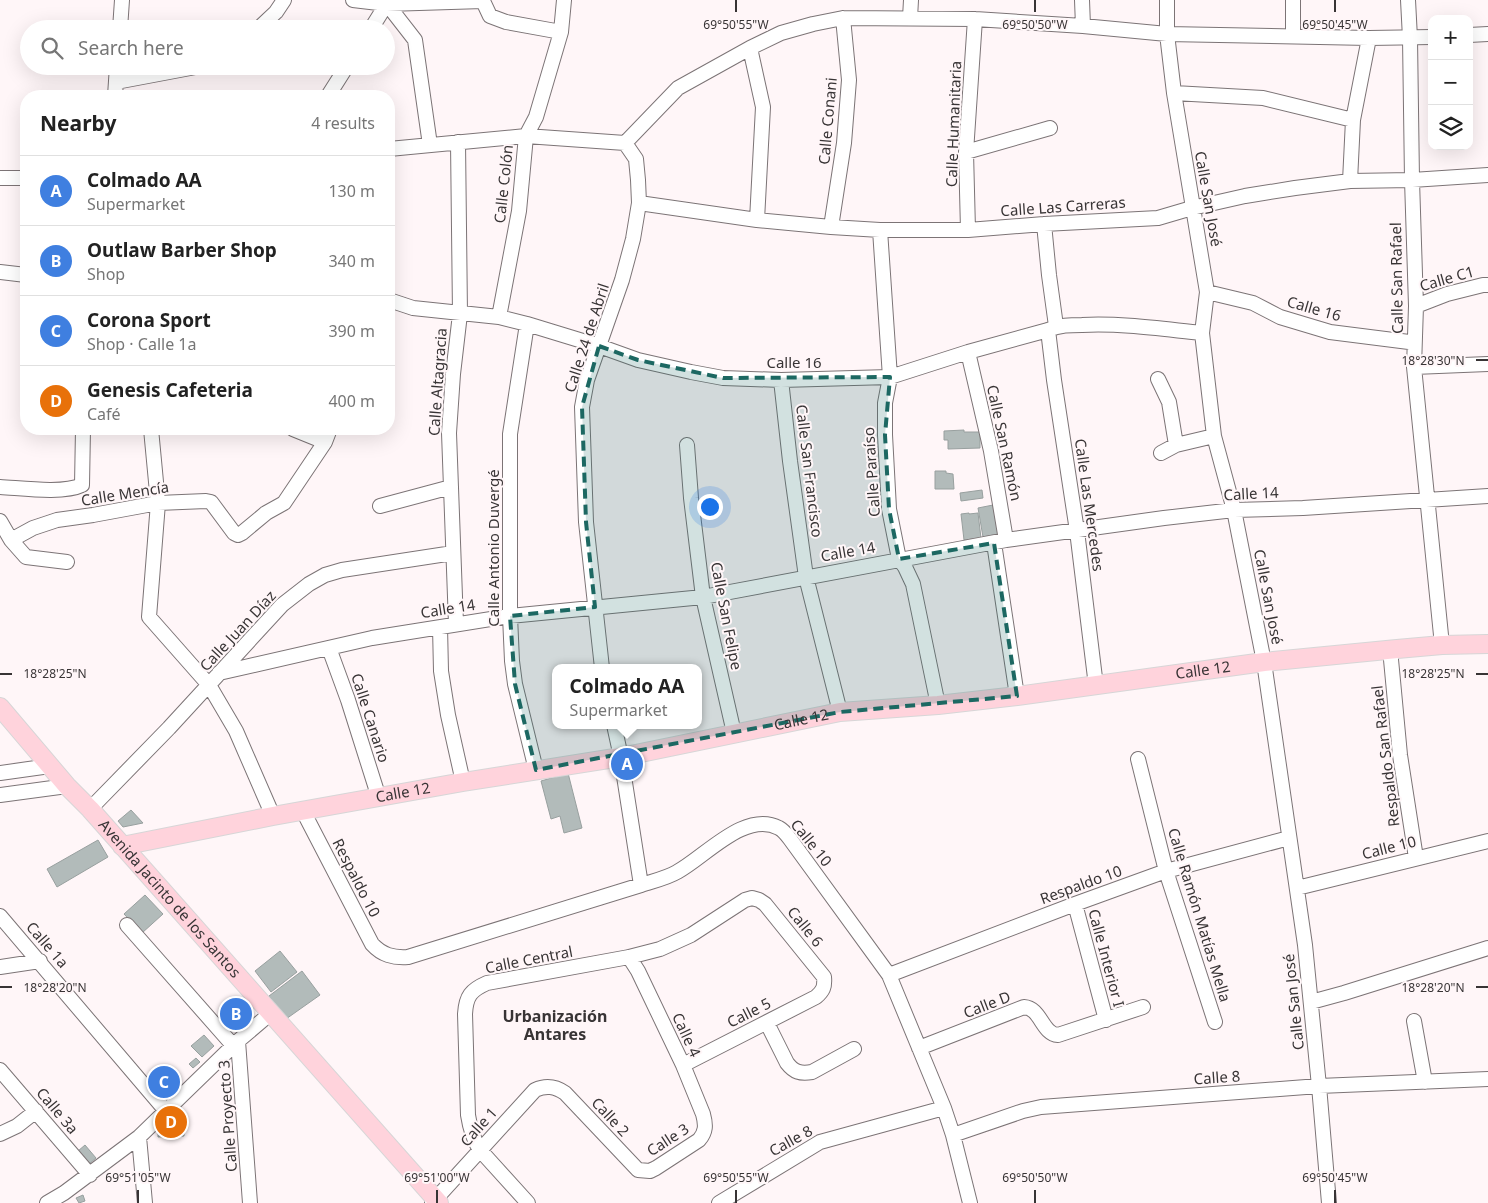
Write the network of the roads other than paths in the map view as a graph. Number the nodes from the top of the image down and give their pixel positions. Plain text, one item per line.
1 (122, 0) edge
2 (284, 0) edge
3 (353, 0) edge
4 (564, 0) edge
5 (910, 0) edge
6 (1082, 0) edge
7 (1167, 0) edge
8 (1293, 0) edge
9 (1408, 0) edge
10 (483, 1) edge
11 (388, 2) edge
12 (843, 18) junction
13 (910, 18) junction
14 (976, 19) junction
15 (121, 20) edge
16 (268, 20) edge
17 (377, 20) edge
18 (1083, 26) junction
19 (562, 32) junction
20 (1167, 34) junction
21 (1488, 34) edge
22 (1473, 35) edge
23 (1293, 36) junction
24 (1428, 36) edge
25 (1369, 38) junction
26 (1410, 38) junction
27 (750, 48) junction
28 (116, 75) edge
29 (167, 75) edge
30 (341, 75) edge
31 (115, 89) edge
32 (332, 90) edge
33 (1174, 93) junction
34 (1353, 120) junction
35 (1050, 128) dead end
36 (526, 136) junction
37 (458, 142) junction
38 (625, 143) junction
39 (430, 145) junction
40 (395, 148) edge
41 (966, 152) junction
42 (1488, 175) edge
43 (0, 178) edge
44 (20, 178) edge
45 (1412, 180) junction
46 (1350, 181) junction
47 (639, 203) junction
48 (1192, 208) junction
49 (758, 220) junction
50 (1044, 224) junction
51 (831, 227) junction
52 (880, 230) junction
53 (968, 230) junction
54 (0, 272) edge
55 (20, 274) edge
56 (1488, 285) edge
57 (1207, 292) junction
58 (395, 302) edge
59 (1416, 306) junction
60 (460, 314) junction
61 (500, 318) junction
62 (527, 324) junction
63 (1052, 328) junction
64 (1202, 333) junction
65 (1414, 345) junction
66 (599, 346) junction
67 (968, 352) junction
68 (1488, 364) edge
69 (1414, 367) junction
70 (890, 377) junction
71 (1158, 379) dead end
72 (781, 380) junction
73 (83, 435) edge
74 (152, 435) edge
75 (327, 435) edge
76 (1214, 436) junction
77 (687, 444) dead end
78 (1176, 445) junction
79 (1161, 453) dead end
80 (451, 487) junction
81 (0, 488) edge
82 (1488, 496) edge
83 (1428, 500) junction
84 (158, 503) junction
85 (380, 506) dead end
86 (1234, 510) junction
87 (0, 521) edge
88 (1077, 531) junction
89 (11, 540) junction
90 (1000, 542) junction
91 (453, 553) junction
92 (899, 559) junction
93 (67, 562) dead end
94 (806, 577) junction
95 (703, 597) junction
96 (595, 607) junction
97 (510, 616) junction
98 (456, 624) junction
99 (440, 627) junction
100 (1488, 644) edge
101 (1442, 645) junction
102 (329, 648) junction
103 (1390, 649) junction
104 (1264, 662) junction
105 (602, 664) edge
106 (219, 673) junction
107 (209, 685) junction
108 (1096, 686) junction
109 (1017, 696) junction
110 (938, 705) junction
111 (0, 707) edge
112 (840, 712) junction
113 (615, 729) edge
114 (734, 734) junction
115 (621, 757) junction
116 (1138, 759) dead end
117 (50, 766) junction
118 (536, 770) junction
119 (0, 773) edge
120 (463, 782) junction
121 (67, 786) junction
122 (0, 795) edge
123 (379, 798) junction
124 (90, 809) junction
125 (303, 811) junction
126 (273, 816) junction
127 (1289, 838) junction
128 (1488, 841) edge
129 (122, 846) junction
130 (1416, 858) junction
131 (1166, 871) junction
132 (641, 885) junction
133 (1297, 888) junction
134 (752, 898) joint
135 (1075, 904) junction
136 (0, 916) edge
137 (127, 925) dead end
138 (1488, 948) edge
139 (386, 955) joint
140 (629, 957) junction
141 (40, 961) junction
142 (0, 967) edge
143 (889, 975) junction
144 (825, 984) joint
145 (1311, 1002) junction
146 (1143, 1007) dead end
147 (271, 1013) junction
148 (1106, 1020) junction
149 (1215, 1022) dead end
150 (1414, 1022) dead end
151 (767, 1023) junction
152 (238, 1041) junction
153 (919, 1048) junction
154 (854, 1049) dead end
155 (682, 1065) junction
156 (0, 1070) edge
157 (1488, 1079) edge
158 (1425, 1082) junction
159 (551, 1086) joint
160 (1319, 1086) junction
161 (944, 1108) junction
162 (36, 1111) junction
163 (166, 1111) junction
164 (706, 1130) joint
165 (0, 1134) edge
166 (953, 1135) junction
167 (139, 1138) junction
168 (480, 1150) junction
169 (644, 1171) joint
170 (90, 1174) junction
171 (435, 1202) edge
172 (47, 1203) edge
173 (145, 1203) edge
174 (250, 1203) edge
175 (528, 1203) edge
176 (718, 1203) edge
177 (970, 1203) edge
178 (1329, 1203) edge

1 - 15 street
2 - 16 street
3 - 11 street
4 - 19 street, Calle Colón
5 - 13 street
6 - 18 street
7 - 20 street, Calle San José
8 - 23 street
9 - 26 street, Calle San Rafael
10 - 11 street
10 - 19 street
11 - 17 street
11 - 39 street
12 - 13 street
12 - 27 street
12 - 51 street, Calle Conani
13 - 14 street
14 - 18 street
14 - 41 street, Calle Humanitaria
18 - 20 street
19 - 36 street, Calle Colón
20 - 23 street
20 - 33 street, Calle San José
21 - 22 street
23 - 25 street
24 - 26 street
25 - 26 street
25 - 34 street
26 - 45 street, Calle San Rafael
27 - 38 street
27 - 49 street
28 - 31 street
29 - 31 street
30 - 32 street
33 - 34 street
33 - 48 street, Calle San José
34 - 46 street
35 - 41 street
36 - 37 street
36 - 38 street
36 - 61 street, Calle Colón
37 - 39 street
37 - 60 street, Calle Altagracia
38 - 47 street, Calle 24 de Abril
39 - 40 street
41 - 53 street, Calle Humanitaria
42 - 45 street, Calle Las Carreras
43 - 44 street
45 - 46 street, Calle Las Carreras
45 - 59 street, Calle San Rafael
46 - 48 street, Calle Las Carreras
47 - 49 street, Calle Las Carreras
47 - 66 street, Calle 24 de Abril
48 - 50 street, Calle Las Carreras
48 - 57 street, Calle San José
49 - 51 street, Calle Las Carreras
50 - 53 street, Calle Las Carreras
50 - 63 street, Calle Las Mercedes
51 - 52 street, Calle Las Carreras
52 - 53 street, Calle Las Carreras
52 - 70 street, Calle Paraíso
54 - 55 street
56 - 59 street, Calle C1
57 - 64 street, Calle San José
57 - 65 street, Calle 16
58 - 60 street, Calle 16
59 - 65 street, Calle San Rafael
60 - 61 street, Calle 16
60 - 80 street, Calle Altagracia
61 - 62 street, Calle 16
62 - 66 street, Calle 16
62 - 97 street, Calle Antonio Duvergé
63 - 64 street, Calle 16
63 - 67 street, Calle 16
63 - 88 street, Calle Las Mercedes
64 - 76 street, Calle San José
65 - 69 street, Calle San Rafael
66 - 72 street, Calle 16
66 - 96 street, Calle 24 de Abril
67 - 70 street, Calle 16
67 - 90 street, Calle San Ramón
68 - 69 street
69 - 83 street, Calle San Rafael
70 - 72 street, Calle 16
70 - 92 street, Calle Paraíso
71 - 78 street
72 - 94 street, Calle San Francisco
73 - 81 street
74 - 84 street
75 - 84 street, Calle Mencía
76 - 78 street
76 - 86 street, Calle San José
77 - 95 street, Calle San Felipe
78 - 79 street
80 - 85 street
80 - 91 street, Calle Altagracia
82 - 83 street, Calle 14
83 - 86 street, Calle 14
83 - 101 street, Calle San Rafael
84 - 89 street, Calle Mencía
84 - 107 street
86 - 88 street, Calle 14
86 - 104 street, Calle San José
87 - 89 street
88 - 90 street, Calle 14
88 - 108 street, Calle Las Mercedes
89 - 93 street
90 - 92 street, Calle 14
90 - 109 street, Calle San Ramón
91 - 98 street, Calle Altagracia
91 - 106 street, Calle Juan Díaz
92 - 94 street, Calle 14
92 - 110 street, Calle Paraíso
94 - 95 street, Calle 14
94 - 112 street, Calle San Francisco
95 - 96 street, Calle 14
95 - 114 street, Calle San Felipe
96 - 97 street, Calle 14
96 - 105 street, Calle 24 de Abril
97 - 98 street, Calle 14
97 - 118 street, Calle Antonio Duvergé
98 - 99 street, Calle 14
99 - 102 street, Calle 14
99 - 120 street
100 - 101 main road, Calle 12
101 - 103 main road, Calle 12
102 - 106 street, Calle 14
102 - 123 street, Calle Canario
103 - 104 main road, Calle 12
103 - 130 street, Respaldo San Rafael
104 - 108 main road, Calle 12
104 - 127 street, Calle San José
106 - 107 street, Calle Juan Díaz
107 - 124 street, Calle Juan Díaz
107 - 126 street
108 - 109 main road, Calle 12
109 - 110 main road, Calle 12
110 - 112 main road, Calle 12
111 - 117 main road, Avenida Jacinto de los Santos
112 - 114 main road, Calle 12
113 - 115 street
114 - 115 main road, Calle 12
115 - 118 main road, Calle 12
115 - 132 street
116 - 131 street, Calle Ramón Matías Mella
117 - 119 street
117 - 121 main road, Avenida Jacinto de los Santos
118 - 120 main road, Calle 12
120 - 123 main road, Calle 12
121 - 122 street
121 - 124 main road, Avenida Jacinto de los Santos
123 - 125 main road, Calle 12
124 - 129 main road, Avenida Jacinto de los Santos
125 - 126 main road, Calle 12
125 - 139 street, Respaldo 10
126 - 129 main road, Calle 12
127 - 131 street, Respaldo 10
127 - 133 street, Calle San José
128 - 130 street, Calle 10
129 - 147 main road, Avenida Jacinto de los Santos
130 - 133 street, Calle 10
131 - 135 street, Respaldo 10
131 - 149 street, Calle Ramón Matías Mella
132 - 139 street, Calle 10
132 - 143 street, Calle 10
133 - 145 street, Calle San José
134 - 140 street, Calle Central
134 - 144 street, Calle 6
135 - 143 street, Respaldo 10
135 - 148 street, Calle Interior I
136 - 141 street, Calle 1a
137 - 152 street, Calle Proyecto 3
138 - 145 street
140 - 155 street, Calle 4
140 - 168 street, Calle Central
141 - 142 street
141 - 163 street, Calle 1a
143 - 153 street, Calle 10
144 - 151 street, Calle 5
145 - 160 street, Calle San José
146 - 148 street, Calle D
147 - 152 street
147 - 171 main road, Avenida Jacinto de los Santos
148 - 153 street, Calle D
150 - 158 street
151 - 154 street
151 - 155 street, Calle 5
152 - 163 street
152 - 174 street, Calle Proyecto 3
153 - 161 street, Calle 10
155 - 164 street, Calle 4
156 - 162 street, Calle 3a
157 - 158 street, Calle 8
158 - 160 street, Calle 8
159 - 168 street, Calle 1
159 - 169 street, Calle 2
160 - 166 street, Calle 8
160 - 178 street, Calle San José
161 - 166 street, Calle 10
161 - 176 street, Calle 8
162 - 165 street
162 - 170 street, Calle 3a
163 - 167 street
164 - 169 street, Calle 3
166 - 177 street, Calle 10
167 - 170 street
167 - 173 street
168 - 171 street, Calle 1
168 - 175 street, Calle Central
170 - 172 street

